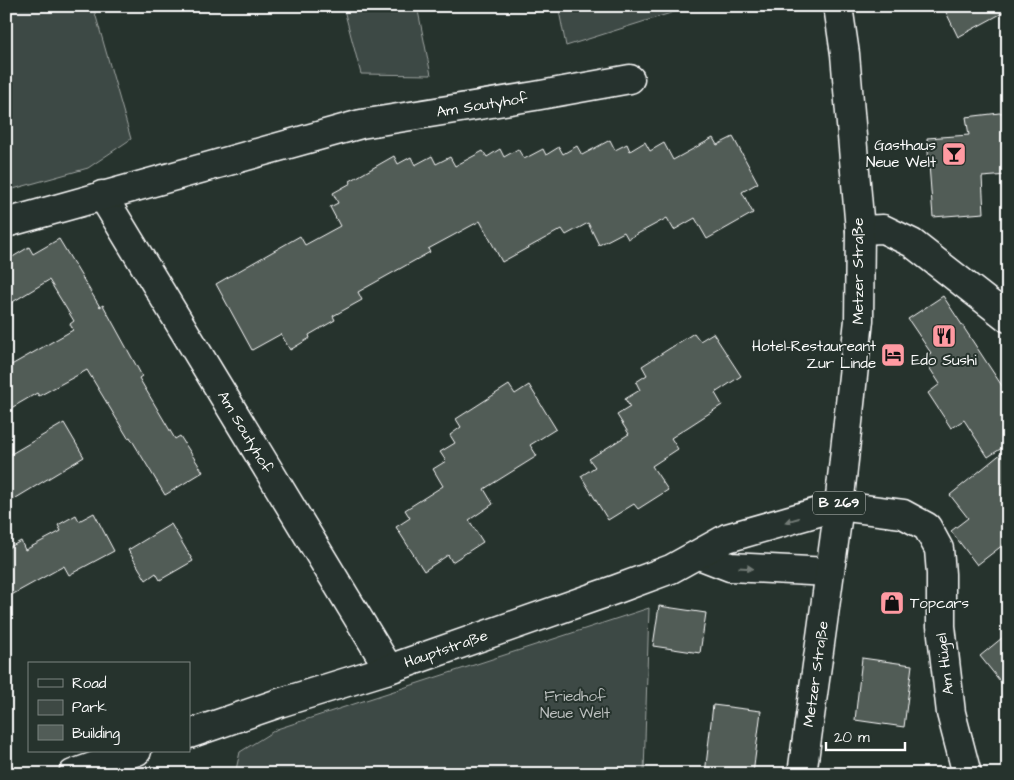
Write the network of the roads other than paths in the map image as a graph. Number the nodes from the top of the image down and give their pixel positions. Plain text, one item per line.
1 (838, 6) edge
2 (630, 79) dead end
3 (102, 195) junction
4 (6, 223) edge
5 (860, 230) junction
6 (1008, 318) edge
7 (839, 506) junction
8 (699, 555) junction
9 (829, 572) junction
10 (389, 669) junction
11 (190, 734) edge
12 (134, 752) edge
13 (74, 774) edge
14 (802, 774) edge
15 (967, 774) edge

1 - 5 street, Metzer Straße / B 269
2 - 3 street, Am Soutyhof
3 - 4 street, Am Soutyhof
3 - 10 street, Am Soutyhof
5 - 6 street
5 - 7 street, Metzer Straße / B 269
7 -> 8 street, Hauptstraße
7 - 9 street, Metzer Straße / B 269
7 - 15 street, Am Hügel
8 -> 9 street
8 - 10 street, Hauptstraße
9 - 14 street, Metzer Straße / B 269
10 - 11 street, Hauptstraße
12 - 13 street

